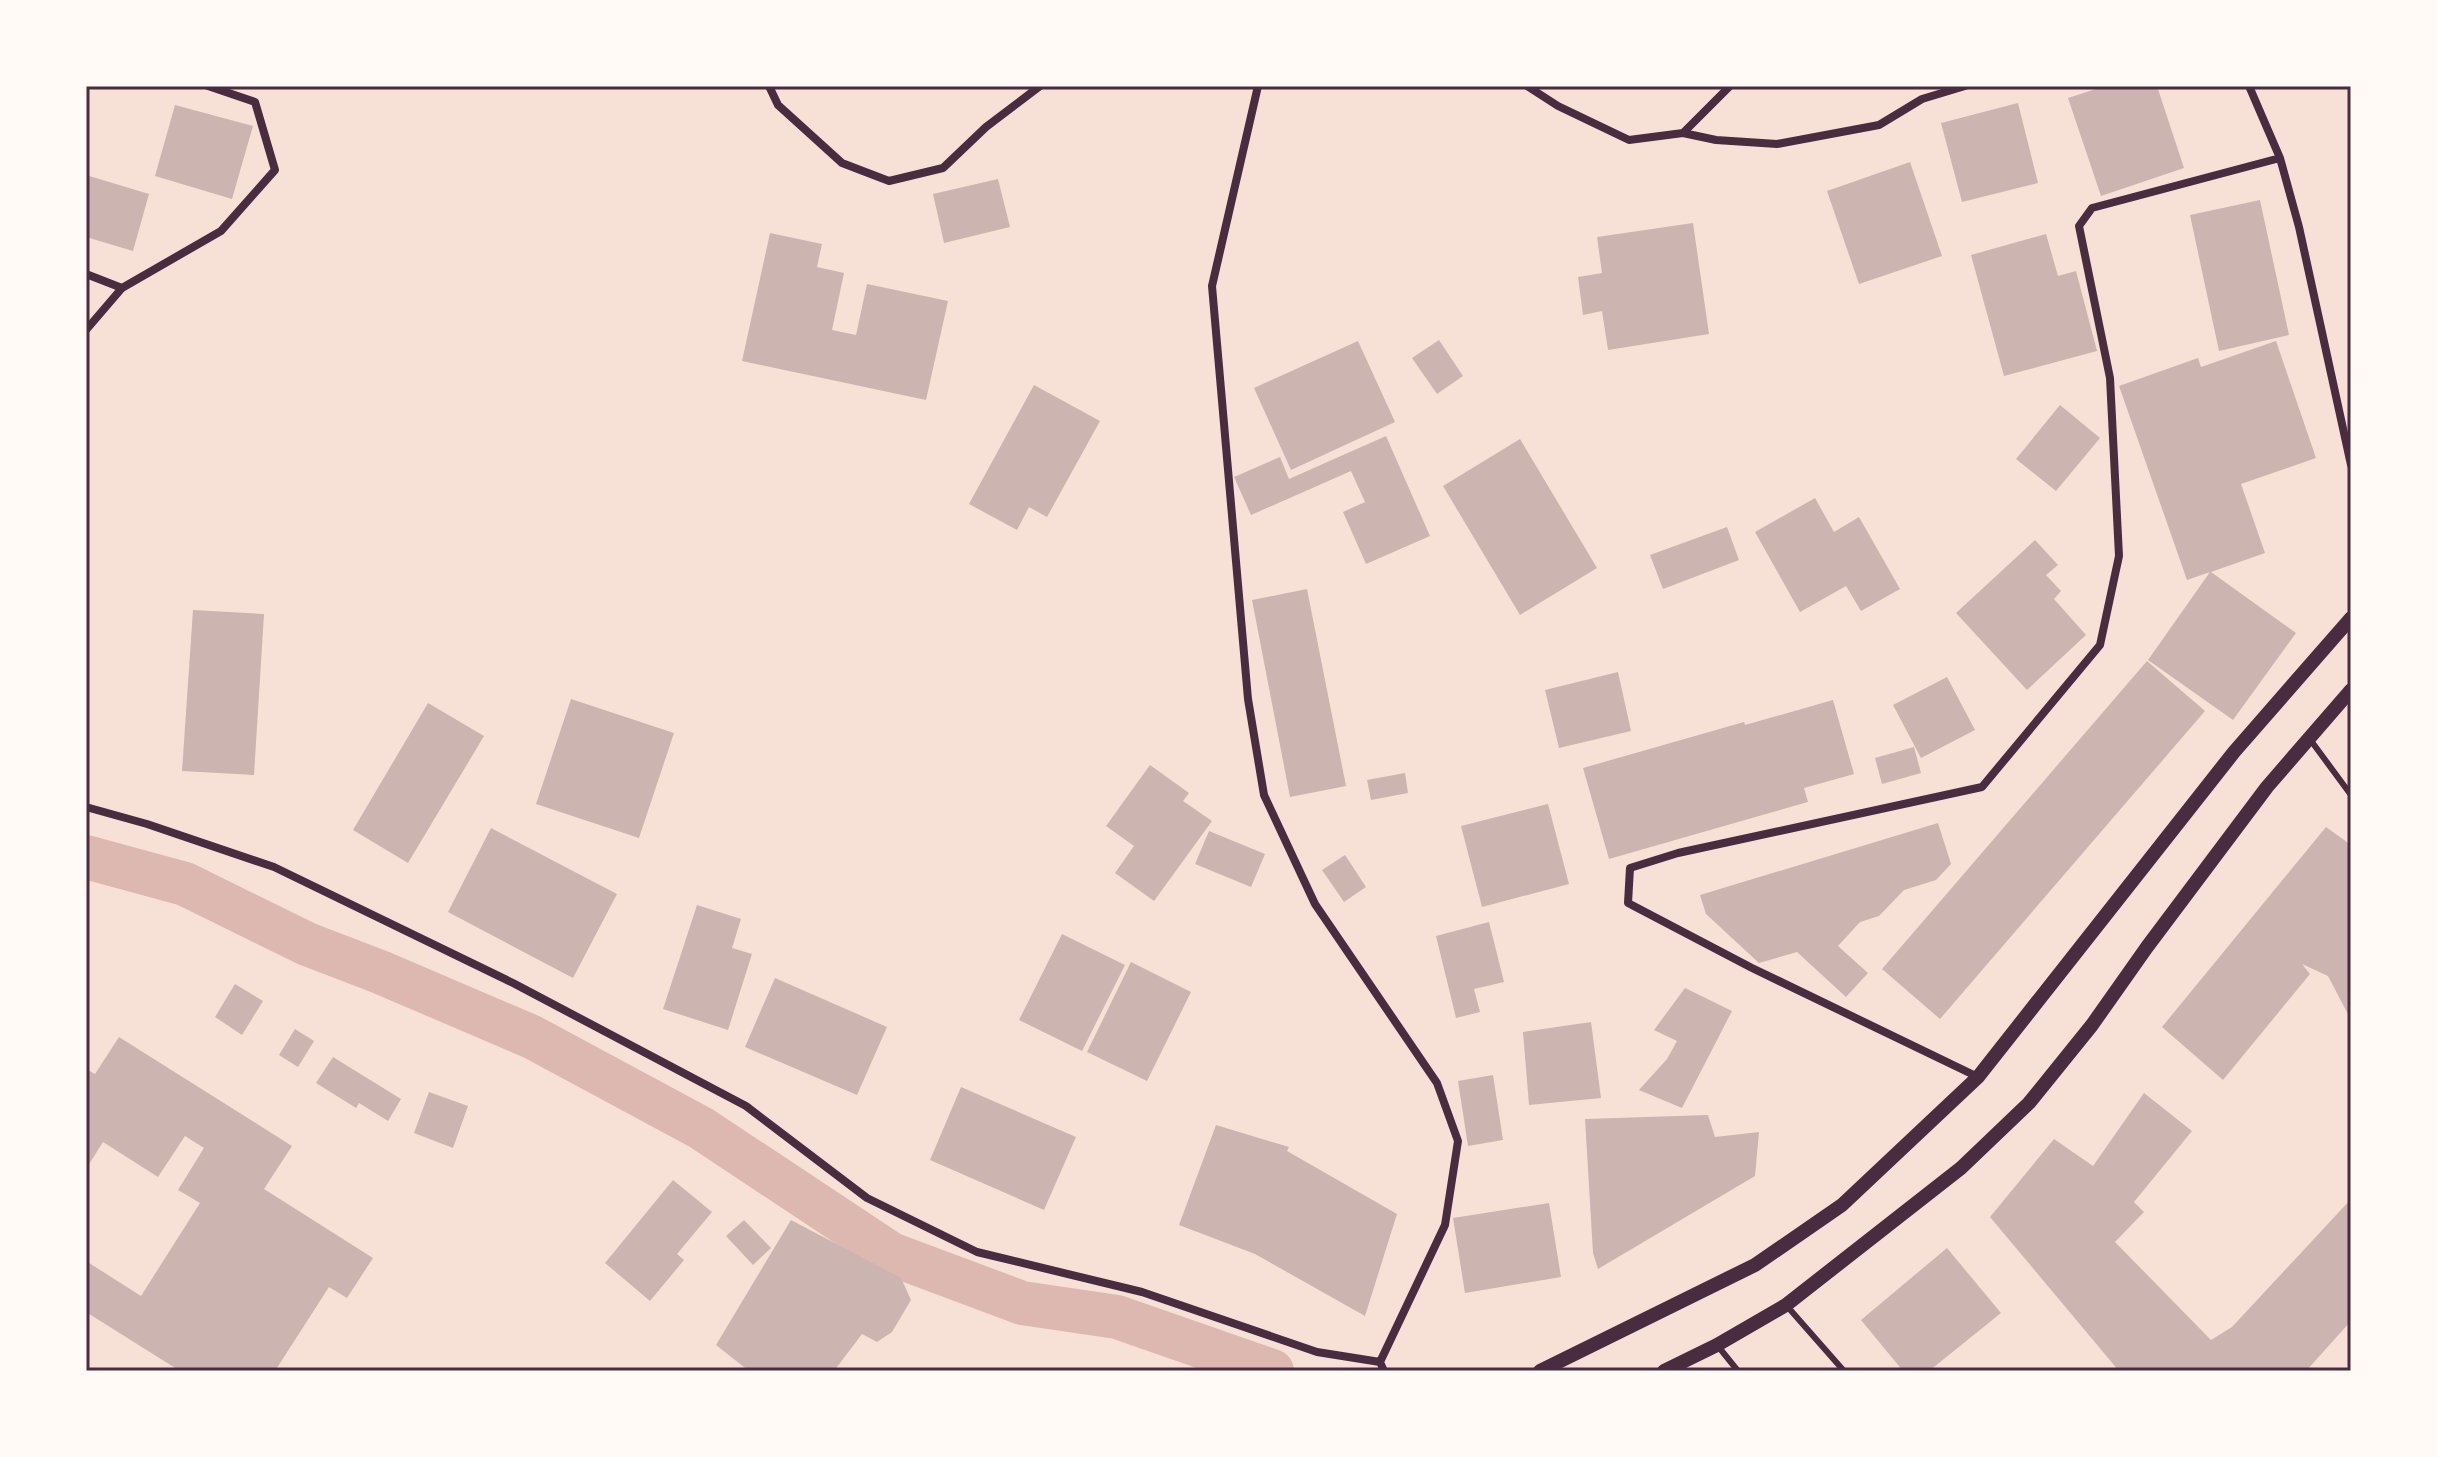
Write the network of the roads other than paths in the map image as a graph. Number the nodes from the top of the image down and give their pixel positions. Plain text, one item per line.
1 (208, 86) edge
2 (769, 86) edge
3 (1040, 86) edge
4 (1258, 86) edge
5 (1527, 86) edge
6 (1730, 86) edge
7 (1965, 86) edge
8 (2249, 86) edge
9 (1683, 133) junction
10 (2280, 158) junction
11 (86, 274) edge
12 (122, 288) junction
13 (86, 330) edge
14 (2351, 465) edge
15 (2351, 618) edge
16 (2351, 690) edge
17 (2309, 738) junction
18 (2351, 795) edge
19 (86, 807) edge
20 (1978, 1077) junction
21 (1786, 1305) junction
22 (1717, 1345) junction
23 (1382, 1366) edge
24 (1540, 1371) edge
25 (1664, 1371) edge
26 (1738, 1371) edge
27 (1844, 1371) edge

1 - 12 street
2 - 3 street
4 - 23 street
5 - 9 street
6 - 9 street
7 - 9 street
8 - 10 street
10 - 14 street
10 - 20 street
11 - 12 street
12 - 13 street
15 - 20 street
16 - 17 street
17 - 18 lane
17 - 21 street
19 - 23 street
20 - 24 street
21 - 22 street
21 - 27 lane
22 - 25 street
22 - 26 lane

